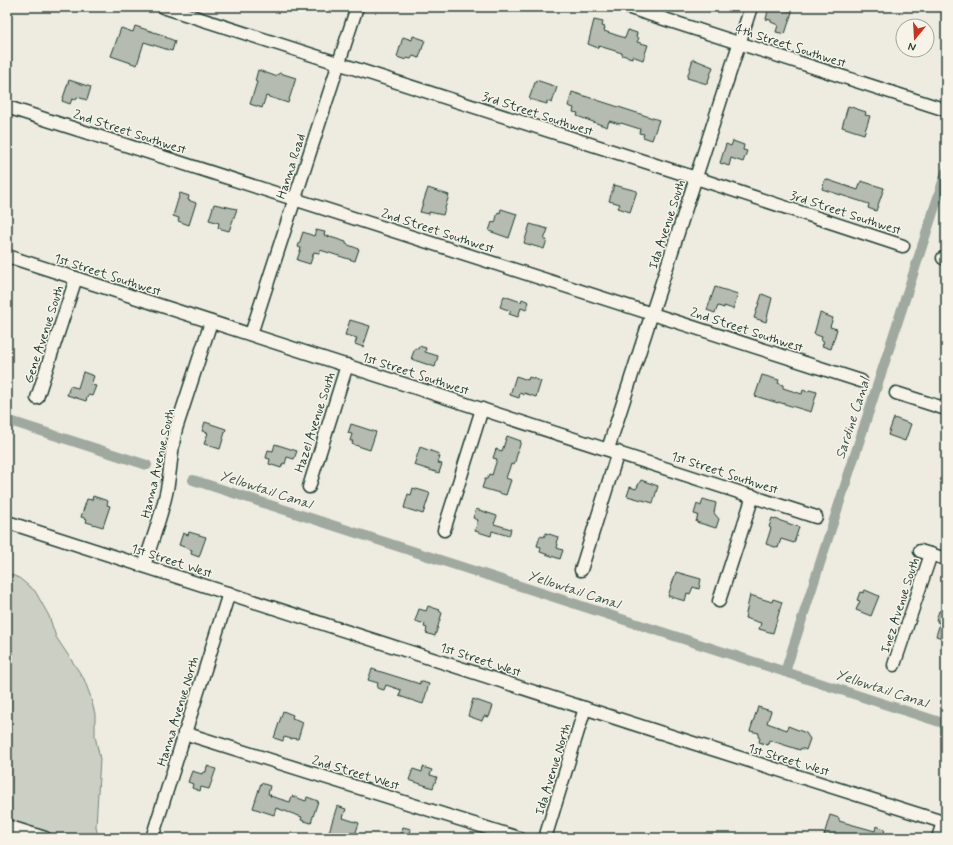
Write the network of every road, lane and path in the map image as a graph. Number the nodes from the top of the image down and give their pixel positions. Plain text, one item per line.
1 (163, 7) edge
2 (356, 7) edge
3 (627, 7) edge
4 (751, 7) edge
5 (739, 43) junction
6 (338, 62) junction
7 (7, 107) edge
8 (946, 110) edge
9 (696, 178) junction
10 (295, 199) junction
11 (903, 246) dead end
12 (7, 256) edge
13 (76, 278) junction
14 (652, 313) junction
15 (212, 322) junction
16 (251, 334) junction
17 (347, 365) junction
18 (861, 381) dead end
19 (896, 393) dead end
20 (37, 398) dead end
21 (482, 409) junction
22 (946, 409) edge
23 (613, 451) junction
24 (309, 487) dead end
25 (753, 496) junction
26 (816, 517) dead end
27 (7, 522) edge
28 (444, 530) dead end
29 (946, 559) edge
30 (144, 566) junction
31 (581, 570) dead end
32 (228, 593) junction
33 (719, 601) dead end
34 (894, 665) dead end
35 (585, 708) junction
36 (184, 733) junction
37 (944, 822) edge
38 (7, 826) edge
39 (45, 838) edge
40 (152, 838) edge
41 (519, 838) edge
42 (544, 838) edge
43 (938, 838) edge

1 - 6 street, 3rd Street Southwest
2 - 6 street, Hanna Road
3 - 5 street, 4th Street Southwest
4 - 5 street, Ida Avenue South
5 - 8 street, 4th Street Southwest
5 - 9 street, Ida Avenue South
6 - 9 street, 3rd Street Southwest
6 - 10 street, Hanna Road
7 - 10 street, 2nd Street Southwest
9 - 11 street, 3rd Street Southwest
9 - 14 street, Ida Avenue South
10 - 14 street, 2nd Street Southwest
10 - 16 street, Hanna Road
12 - 13 street, 1st Street Southwest
13 - 15 street, 1st Street Southwest
13 - 20 street, Gene Avenue South
14 - 18 street, 2nd Street Southwest
14 - 23 street, Ida Avenue South
15 - 16 street, 1st Street Southwest
15 - 30 street, Hanna Avenue South
16 - 17 street, 1st Street Southwest
17 - 21 street, 1st Street Southwest
17 - 24 street, Hazel Avenue South
19 - 22 street
21 - 23 street, 1st Street Southwest
21 - 28 street
23 - 25 street, 1st Street Southwest
23 - 31 street, Ida Avenue South
25 - 26 street, 1st Street Southwest
25 - 33 street
27 - 30 street, 1st Street West
29 - 34 street, Inez Avenue South
30 - 32 street, 1st Street West
32 - 35 street, 1st Street West
32 - 36 street, Hanna Avenue North
35 - 37 street, 1st Street West
35 - 42 street, Ida Avenue North
36 - 40 street, Hanna Avenue North
36 - 41 street, 2nd Street West
37 - 43 street
38 - 39 street

